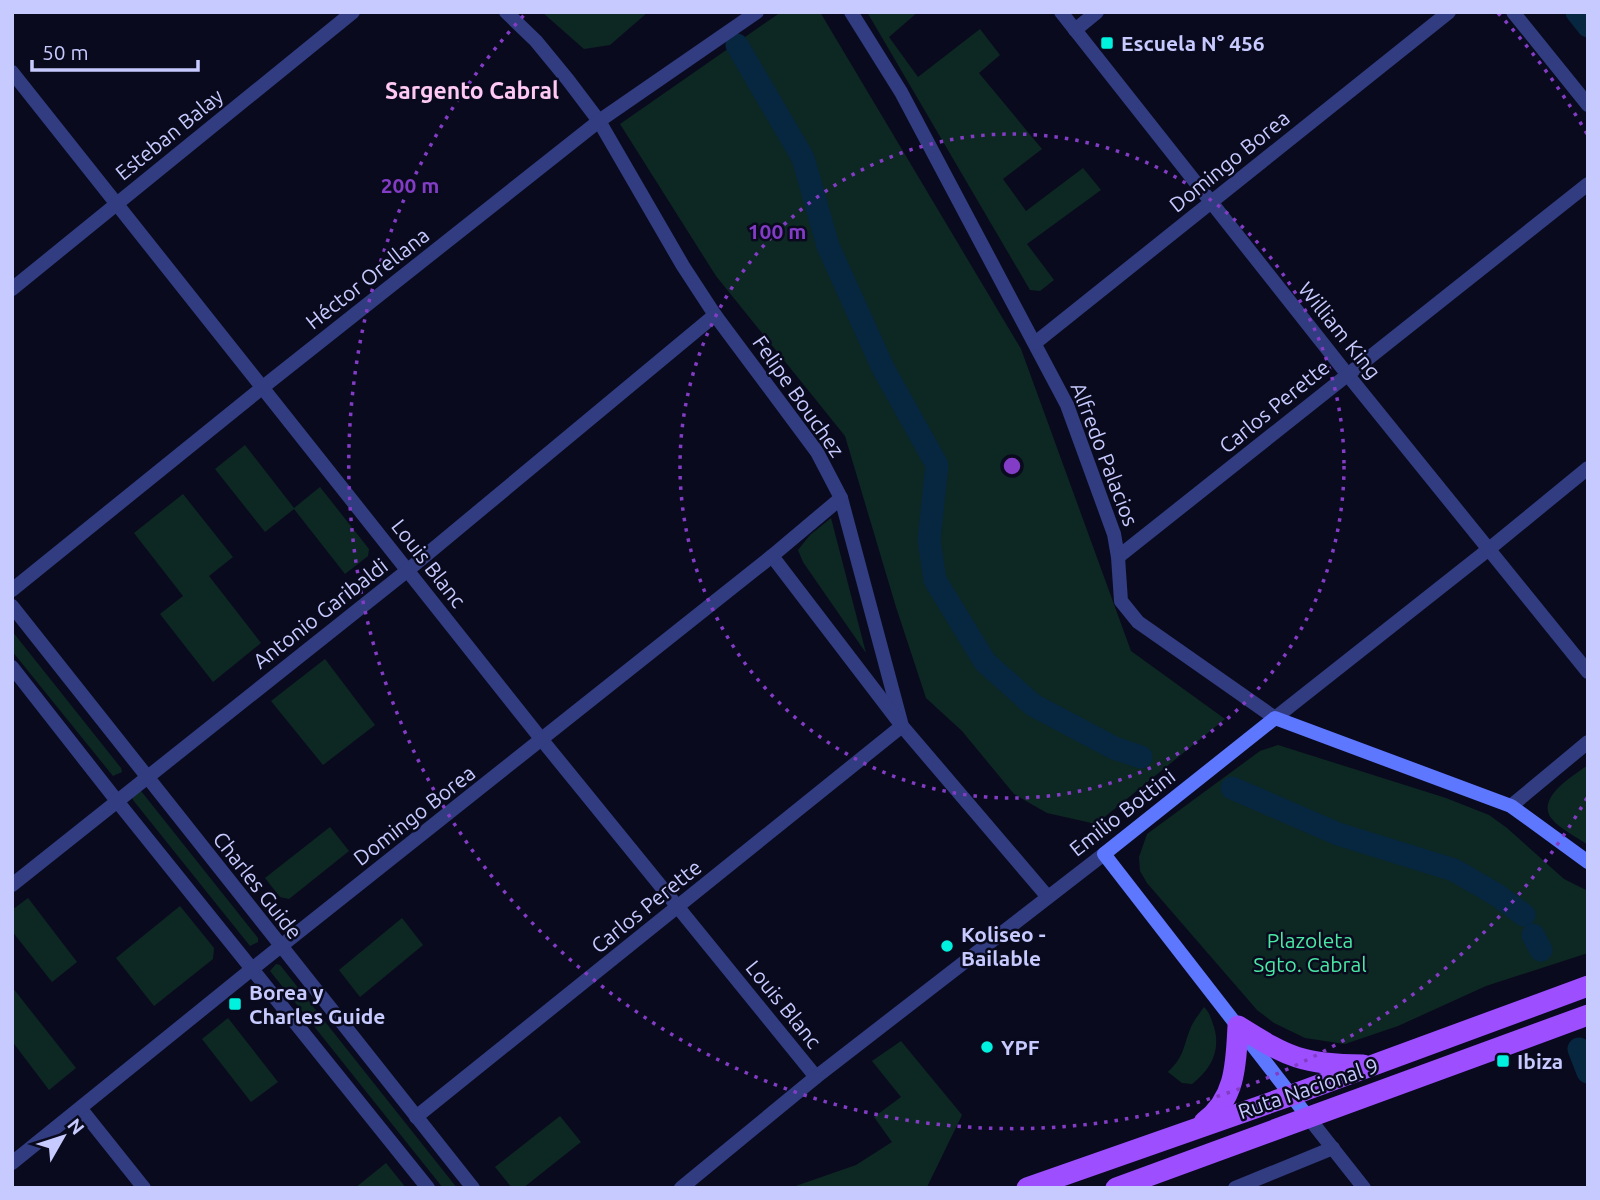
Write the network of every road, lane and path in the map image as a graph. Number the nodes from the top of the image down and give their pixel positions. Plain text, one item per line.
1 (353, 12) edge
2 (506, 12) edge
3 (757, 12) edge
4 (851, 12) edge
5 (1061, 12) edge
6 (1097, 12) edge
7 (1449, 12) edge
8 (1513, 12) edge
9 (1075, 30) junction
10 (12, 72) edge
11 (1588, 105) edge
12 (598, 121) junction
13 (1588, 184) edge
14 (1210, 202) junction
15 (118, 204) junction
16 (12, 289) edge
17 (715, 315) junction
18 (1035, 343) junction
19 (1348, 374) junction
20 (262, 387) junction
21 (1588, 468) edge
22 (841, 498) junction
23 (1489, 549) junction
24 (772, 556) junction
25 (1118, 557) junction
26 (408, 570) junction
27 (12, 590) edge
28 (12, 606) edge
29 (12, 667) edge
30 (1588, 672) edge
31 (1275, 718) junction
32 (902, 726) junction
33 (542, 740) junction
34 (1588, 742) edge
35 (147, 776) junction
36 (117, 800) junction
37 (1511, 806) junction
38 (1104, 854) junction
39 (1588, 862) edge
40 (12, 885) edge
41 (1047, 896) junction
42 (677, 908) junction
43 (281, 947) junction
44 (252, 969) junction
45 (1588, 986) edge
46 (1588, 1015) edge
47 (1238, 1026) junction
48 (1376, 1065) junction
49 (816, 1077) junction
50 (1292, 1095) junction
51 (81, 1109) junction
52 (416, 1117) junction
53 (1308, 1117) junction
54 (1196, 1127) junction
55 (1333, 1148) junction
56 (12, 1163) edge
57 (144, 1188) edge
58 (428, 1188) edge
59 (473, 1188) edge
60 (681, 1188) edge
61 (1027, 1188) edge
62 (1116, 1188) edge
63 (1235, 1188) edge
64 (1364, 1188) edge

1 - 15 street, Esteban Balay
2 - 12 street, Felipe Bouchez
3 - 12 street, Héctor Orellana
4 - 18 street, Alfredo Palacios
5 - 9 street, William King
6 - 9 street
7 - 14 street, Domingo Borea
8 - 11 street
9 - 14 street, William King
10 - 15 street, Louis Blanc
12 - 17 street, Felipe Bouchez
12 - 20 street, Héctor Orellana
13 - 19 street, Carlos Perette
14 - 18 street, Domingo Borea
14 - 19 street, William King
15 - 16 street, Esteban Balay
15 - 20 street, Louis Blanc
17 - 22 street, Felipe Bouchez
17 - 26 street, Antonio Garibaldi
18 - 25 street, Alfredo Palacios
19 - 23 street, William King
19 - 25 street, Carlos Perette
20 - 26 street, Louis Blanc
20 - 27 street, Héctor Orellana
21 - 23 street, Emilio Bottini
22 - 24 street, Domingo Borea
22 - 32 street, Felipe Bouchez
23 - 30 street, William King
23 - 31 street, Emilio Bottini
24 - 32 street
24 - 33 street, Domingo Borea
25 - 31 street, Alfredo Palacios
26 - 33 street, Louis Blanc
26 - 35 street, Antonio Garibaldi
28 - 35 street, Charles Guide
29 - 36 street
31 - 37 street, Alfredo Palacios
31 - 38 street, Emilio Bottini
32 - 41 street, Felipe Bouchez
32 - 42 street, Carlos Perette
33 - 42 street, Louis Blanc
33 - 43 street, Domingo Borea
34 - 37 street
35 - 36 street, Antonio Garibaldi
35 - 43 street, Charles Guide
36 - 40 street, Antonio Garibaldi
36 - 44 street
37 - 39 street, Alfredo Palacios
38 - 41 street, Emilio Bottini
38 - 47 street
41 - 49 street, Emilio Bottini
42 - 49 street, Louis Blanc
42 - 52 street, Carlos Perette
43 - 44 street, Domingo Borea
43 - 52 street, Charles Guide
44 - 51 street, Domingo Borea
44 - 58 street
45 - 48 main road, Ruta Nacional 9
46 - 53 main road, Ruta Nacional 9
47 - 48 main road
47 - 50 street
47 - 54 main road
48 - 50 main road, Ruta Nacional 9
49 - 60 street, Emilio Bottini
50 - 53 street
50 - 54 main road, Ruta Nacional 9
51 - 56 street, Domingo Borea
51 - 57 street
52 - 59 street, Charles Guide
53 - 55 street
53 - 62 main road, Ruta Nacional 9
54 - 61 main road, Ruta Nacional 9
55 - 63 street
55 - 64 street

